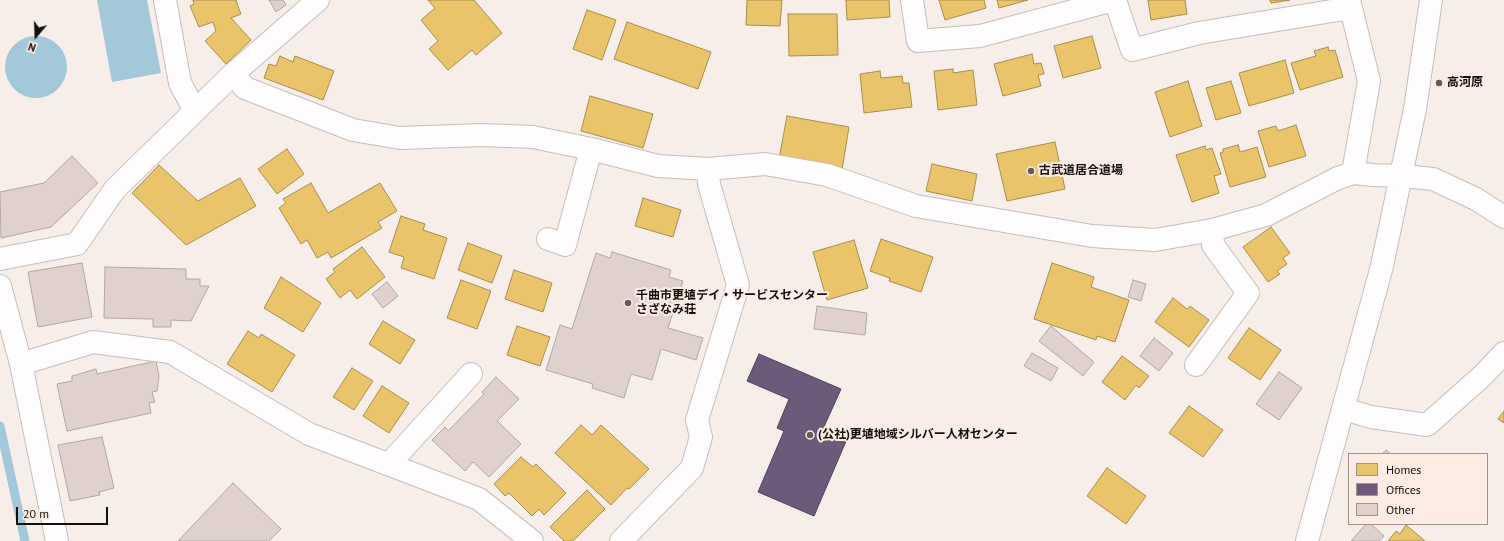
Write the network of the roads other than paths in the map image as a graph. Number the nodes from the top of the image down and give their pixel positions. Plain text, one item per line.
1 (165, 0) edge
2 (318, 0) edge
3 (912, 0) edge
4 (1115, 0) edge
5 (1431, 0) edge
6 (1350, 4) edge
7 (233, 74) junction
8 (195, 111) junction
9 (591, 149) junction
10 (708, 168) junction
11 (1353, 173) junction
12 (1402, 176) junction
13 (1504, 217) edge
14 (1212, 230) junction
15 (548, 239) dead end
16 (0, 259) edge
17 (0, 286) edge
18 (1504, 353) edge
19 (21, 364) junction
20 (1196, 365) dead end
21 (471, 374) dead end
22 (1344, 409) junction
23 (389, 464) junction
24 (57, 541) edge
25 (532, 541) edge
26 (621, 541) edge
27 (1307, 541) edge

1 - 8 street
2 - 7 street
3 - 4 street
4 - 6 street
5 - 12 street
6 - 11 street
7 - 8 street
7 - 9 street
8 - 16 street
9 - 10 street
9 - 15 street
10 - 14 street
10 - 26 street
11 - 12 street
11 - 14 street
12 - 13 street
12 - 22 street
14 - 20 street
17 - 19 street
18 - 22 street
19 - 23 street
19 - 24 street
21 - 23 street
22 - 27 street
23 - 25 street

